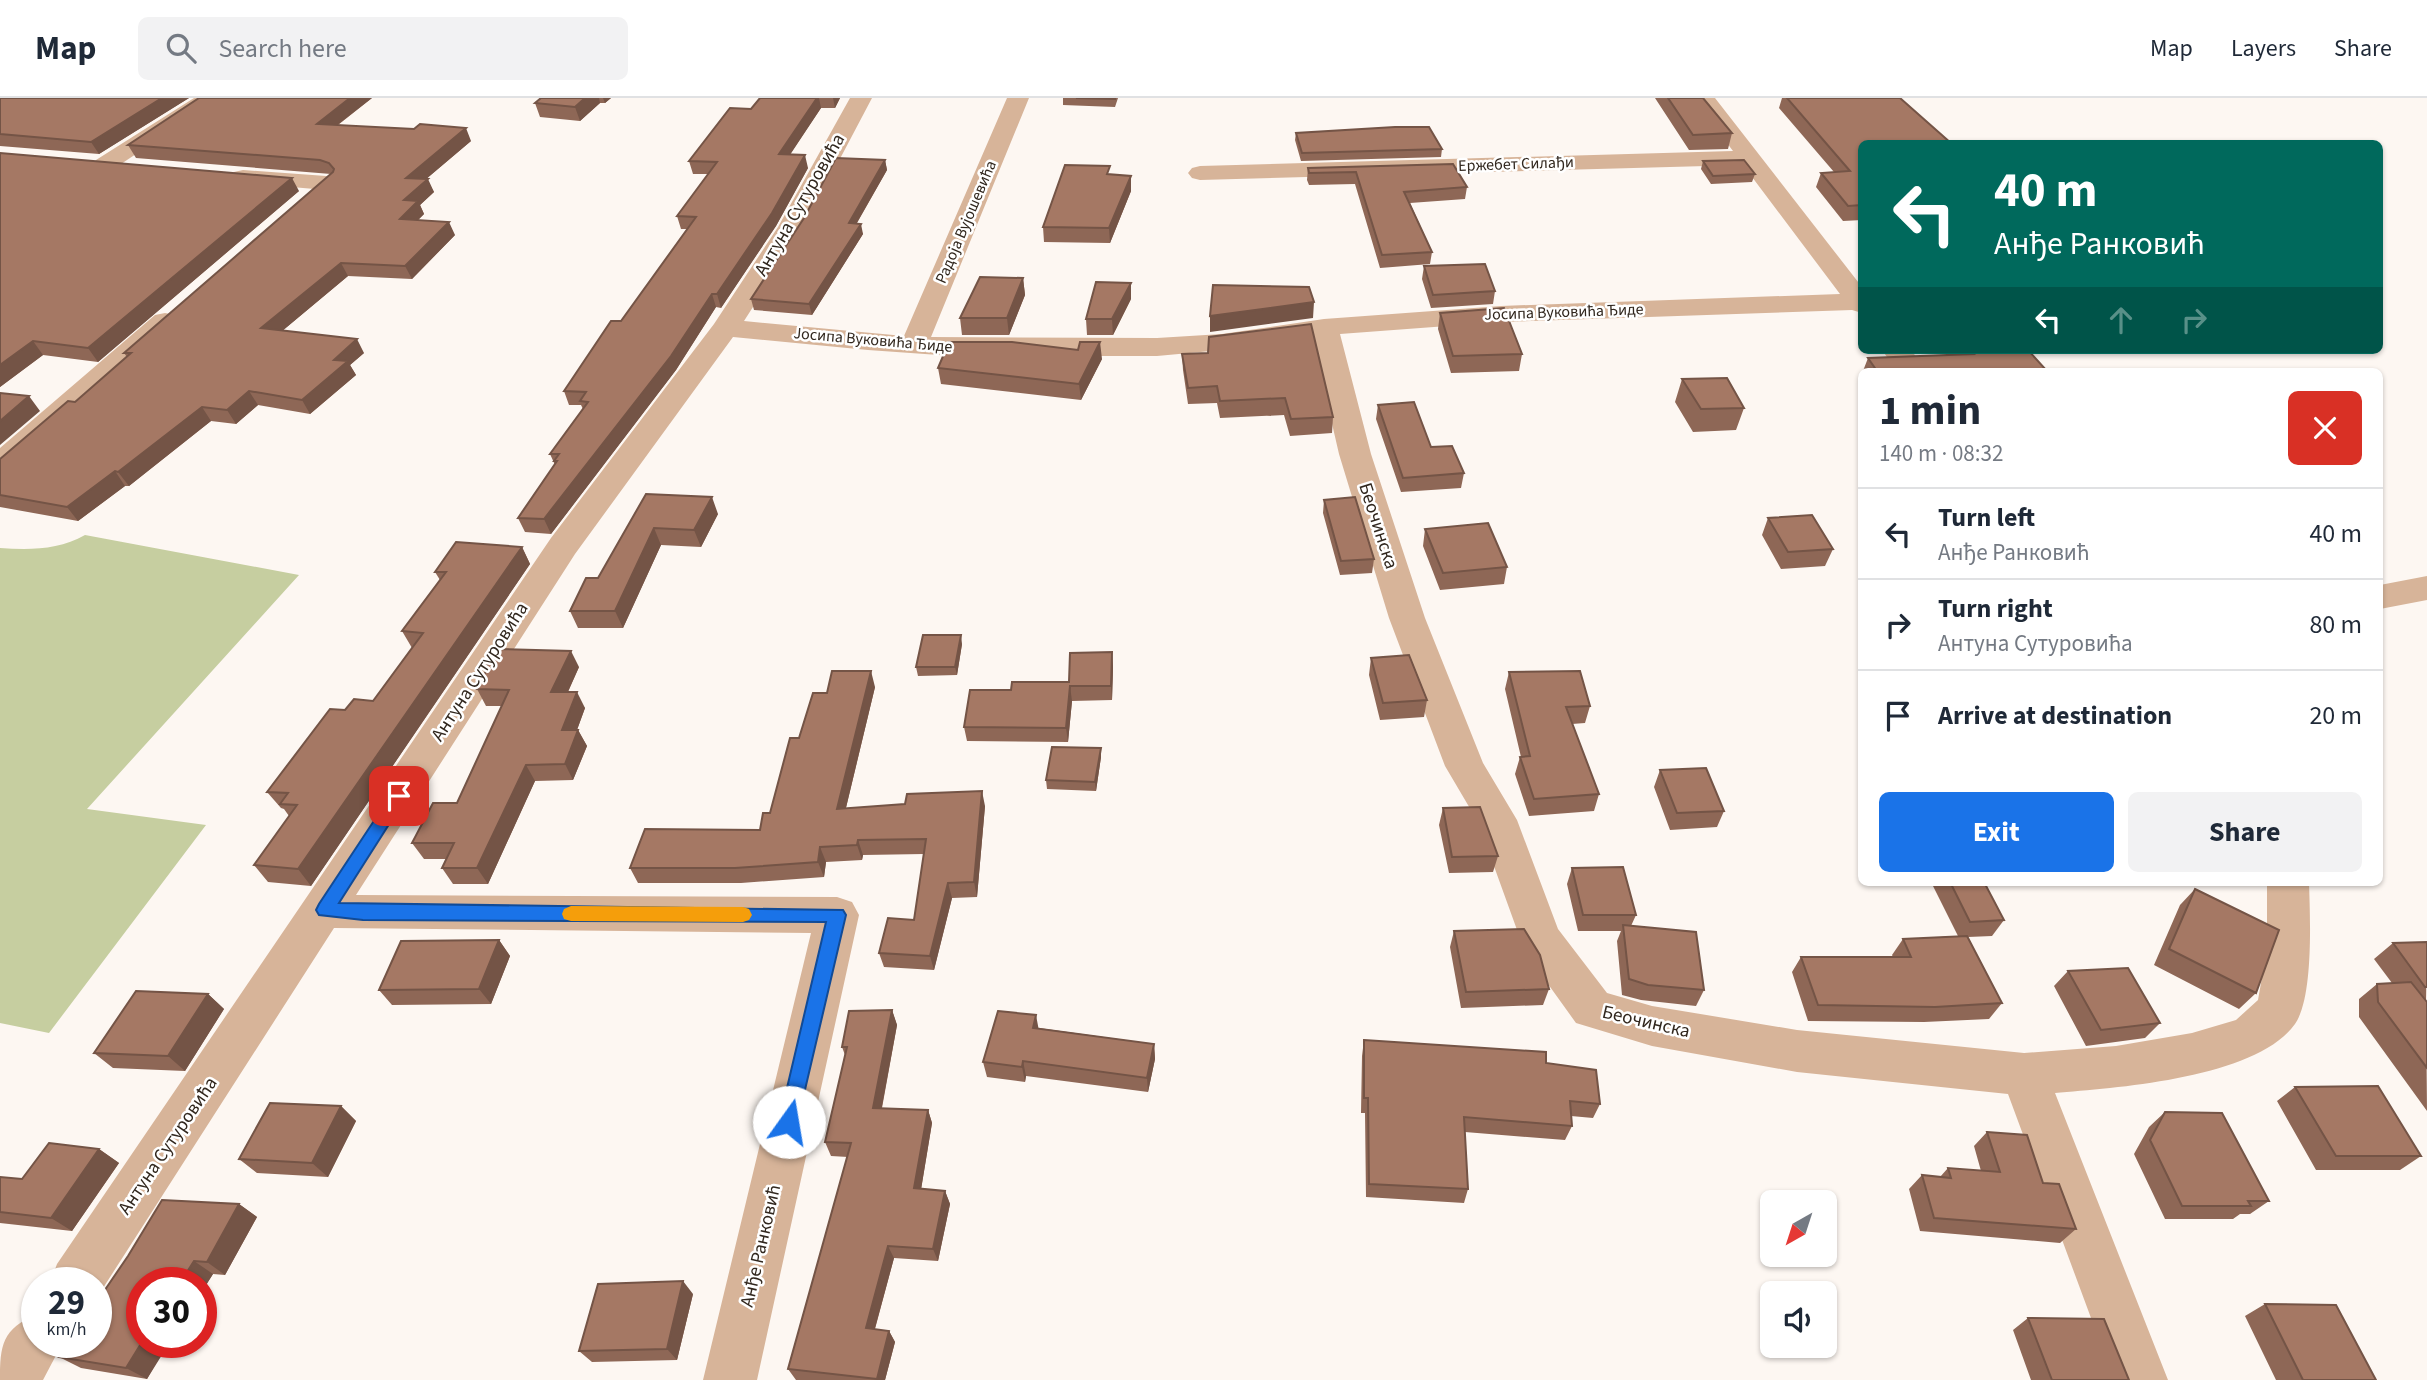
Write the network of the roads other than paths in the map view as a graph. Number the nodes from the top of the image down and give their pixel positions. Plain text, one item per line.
1 (209, 98) edge
2 (860, 98) edge
3 (1018, 98) edge
4 (1704, 98) edge
5 (1749, 158) junction
6 (80, 163) edge
7 (104, 165) junction
8 (144, 169) edge
9 (1200, 173) dead end
10 (223, 176) edge
11 (294, 210) edge
12 (1858, 300) edge
13 (189, 301) edge
14 (1858, 304) edge
15 (1324, 327) junction
16 (725, 328) junction
17 (914, 345) junction
18 (1899, 354) edge
19 (1910, 368) edge
20 (0, 464) edge
21 (2427, 588) edge
22 (2383, 596) edge
23 (2288, 886) edge
24 (325, 910) junction
25 (2024, 1074) junction
26 (87, 1267) edge
27 (26, 1358) edge
28 (11, 1380) edge
29 (730, 1380) edge
30 (2141, 1380) edge

1 - 7 street
2 - 16 street, Антуна Сутуровића
3 - 17 street, Радоја Вујошевића
4 - 5 street
5 - 9 street, Ержебет Силађи
5 - 12 street
6 - 7 street
7 - 8 street
10 - 11 street
13 - 20 street
14 - 15 street, Јосипа Вуковића Ђиде
15 - 17 street, Јосипа Вуковића Ђиде
15 - 25 street, Беочинска
16 - 17 street, Јосипа Вуковића Ђиде
16 - 24 street, Антуна Сутуровића
18 - 19 street
21 - 22 street
23 - 25 street, Беочинска
24 - 26 street, Антуна Сутуровића
24 - 29 street, Анђе Ранковић
25 - 30 street
27 - 28 street

